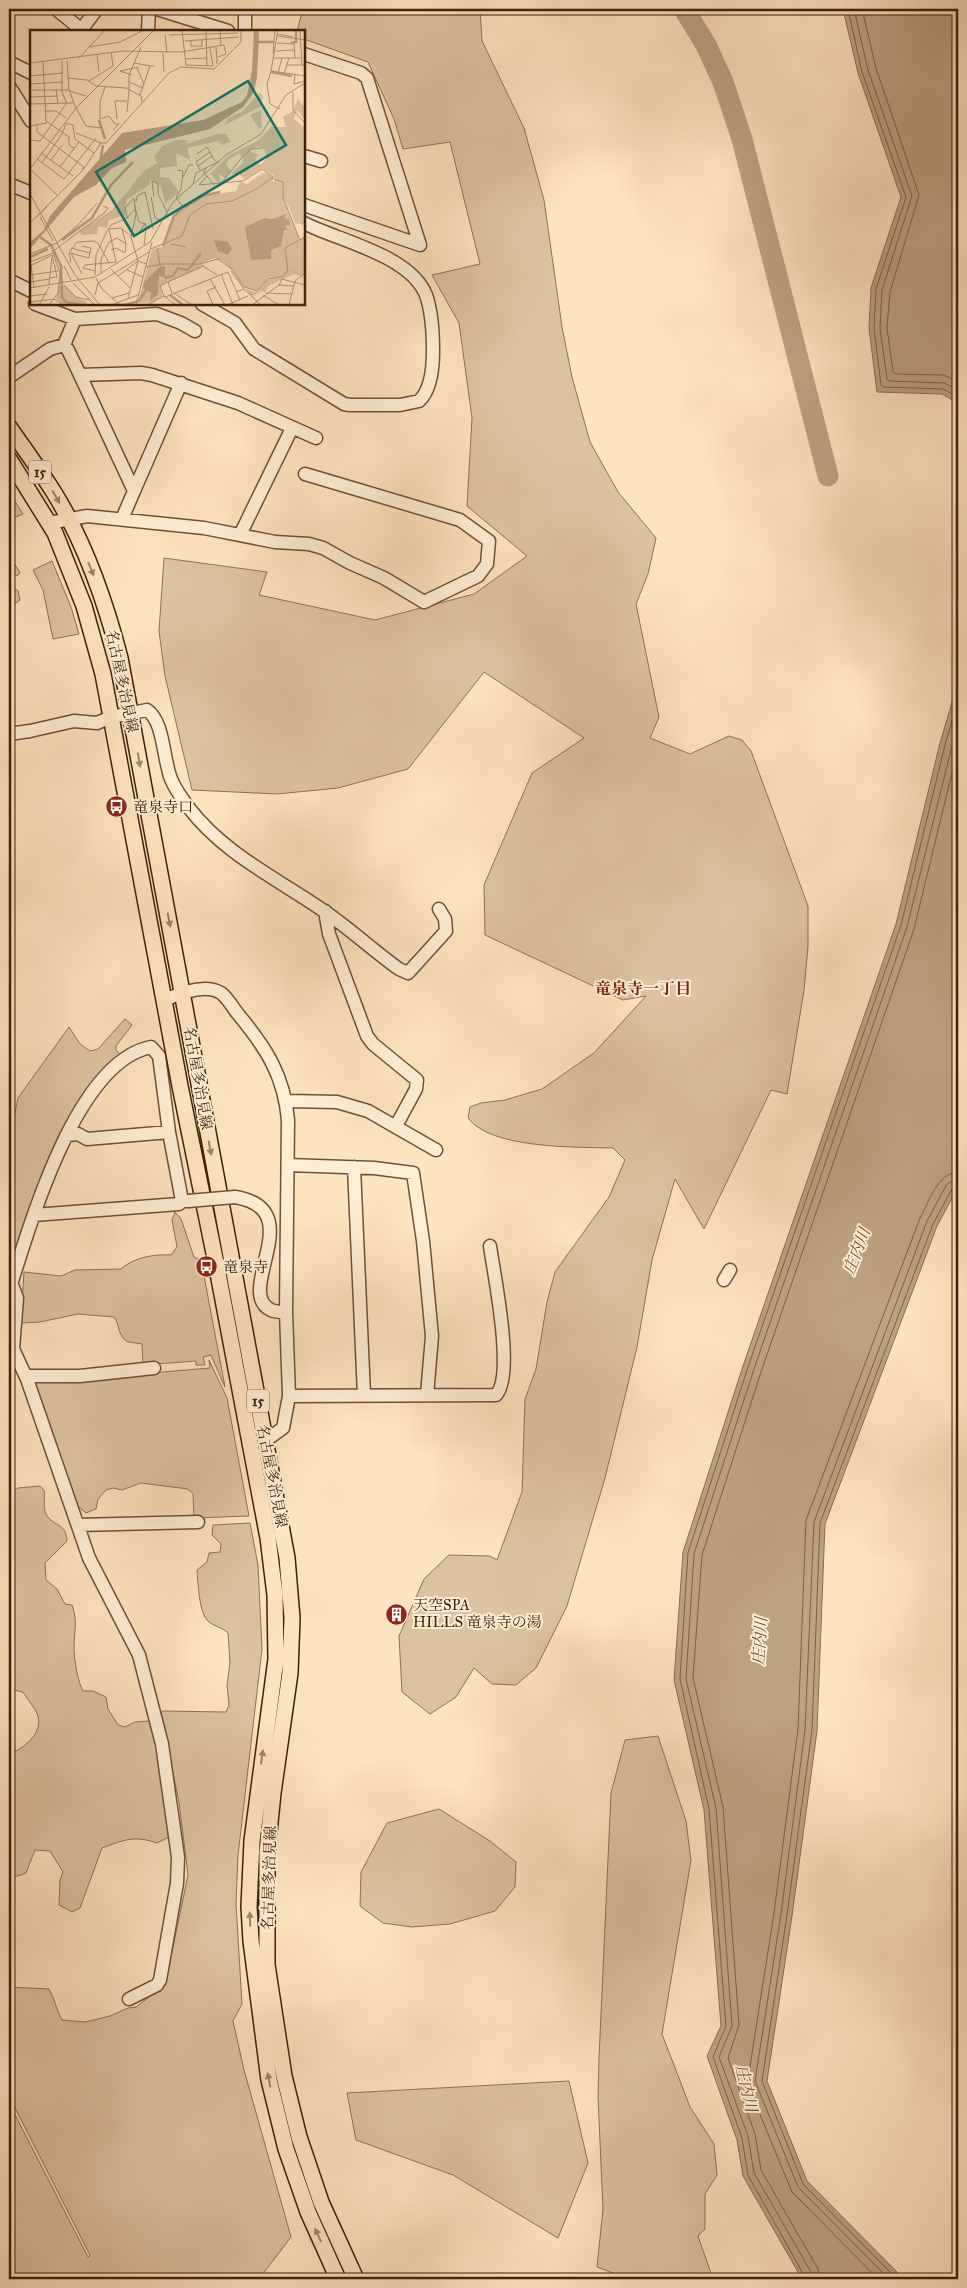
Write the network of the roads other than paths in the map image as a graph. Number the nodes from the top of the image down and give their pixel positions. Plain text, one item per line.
1 (56, 9) edge
2 (97, 9) edge
3 (149, 9) edge
4 (157, 9) edge
5 (245, 9) edge
6 (82, 30) edge
7 (148, 30) edge
8 (225, 30) edge
9 (245, 30) edge
10 (305, 54) edge
11 (9, 62) edge
12 (30, 72) edge
13 (9, 86) edge
14 (30, 119) edge
15 (305, 156) edge
16 (321, 160) dead end
17 (9, 184) edge
18 (30, 193) edge
19 (305, 205) edge
20 (305, 223) edge
21 (9, 280) edge
22 (30, 293) edge
23 (38, 305) edge
24 (204, 305) edge
25 (75, 318) junction
26 (195, 331) dead end
27 (64, 346) junction
28 (80, 375) junction
29 (9, 377) edge
30 (181, 384) junction
31 (9, 428) edge
32 (292, 428) junction
33 (316, 438) dead end
34 (9, 459) edge
35 (305, 474) dead end
36 (134, 491) junction
37 (122, 519) junction
38 (70, 521) junction
39 (52, 528) junction
40 (240, 535) junction
41 (130, 713) junction
42 (111, 717) junction
43 (9, 734) edge
44 (439, 909) dead end
45 (325, 912) junction
46 (183, 992) junction
47 (165, 1000) junction
48 (286, 1101) junction
49 (396, 1126) junction
50 (169, 1132) junction
51 (67, 1134) junction
52 (436, 1150) dead end
53 (288, 1165) junction
54 (354, 1167) junction
55 (186, 1201) junction
56 (34, 1215) junction
57 (490, 1246) dead end
58 (10, 1289) edge
59 (286, 1312) junction
60 (154, 1368) dead end
61 (26, 1376) junction
62 (364, 1394) junction
63 (427, 1395) junction
64 (289, 1396) junction
65 (265, 1441) junction
66 (198, 1522) dead end
67 (78, 1525) junction
68 (129, 1999) dead end
69 (338, 2279) edge
70 (356, 2279) edge

1 - 6 street
2 - 6 street
3 - 7 street
4 - 8 street
5 - 9 street
10 - 19 street
11 - 12 street
13 - 14 street
15 - 16 street
17 - 18 street
20 - 24 street
21 - 22 street
23 - 25 street
25 - 26 street
25 - 27 street
27 - 28 street
27 - 29 street
28 - 30 street
28 - 36 street
30 - 32 street
30 - 36 street
31 -> 38 main road, 名古屋多治見線 / 15
32 - 33 street
32 - 40 street
34 - 39 main road, 名古屋多治見線 / 15
35 - 40 street
36 - 37 street
37 - 38 street
37 - 40 street
38 - 39 street
38 -> 41 main road, 名古屋多治見線 / 15
39 - 42 main road, 名古屋多治見線 / 15
41 - 42 street
41 - 45 street
41 -> 46 main road, 名古屋多治見線 / 15
42 - 43 street
42 - 47 main road, 名古屋多治見線 / 15
44 - 45 street
45 - 49 street
46 - 47 street
46 - 48 street
46 -> 65 main road, 名古屋多治見線 / 15
69 -> 47 main road, 名古屋多治見線 / 15
48 - 49 street
48 - 53 street
49 - 52 street
50 - 51 street
50 - 51 street
50 - 55 street
51 - 56 street
53 - 54 street
53 - 59 street
54 - 62 street
54 - 63 street
55 - 56 street
55 - 59 street, bridge
56 - 58 street
57 - 63 street
58 - 61 street
59 - 64 street
60 - 61 street
61 - 67 street
62 - 63 street
62 - 64 street
64 - 65 street
65 - 70 main road, 名古屋多治見線 / 15
66 - 67 street
67 - 68 street

